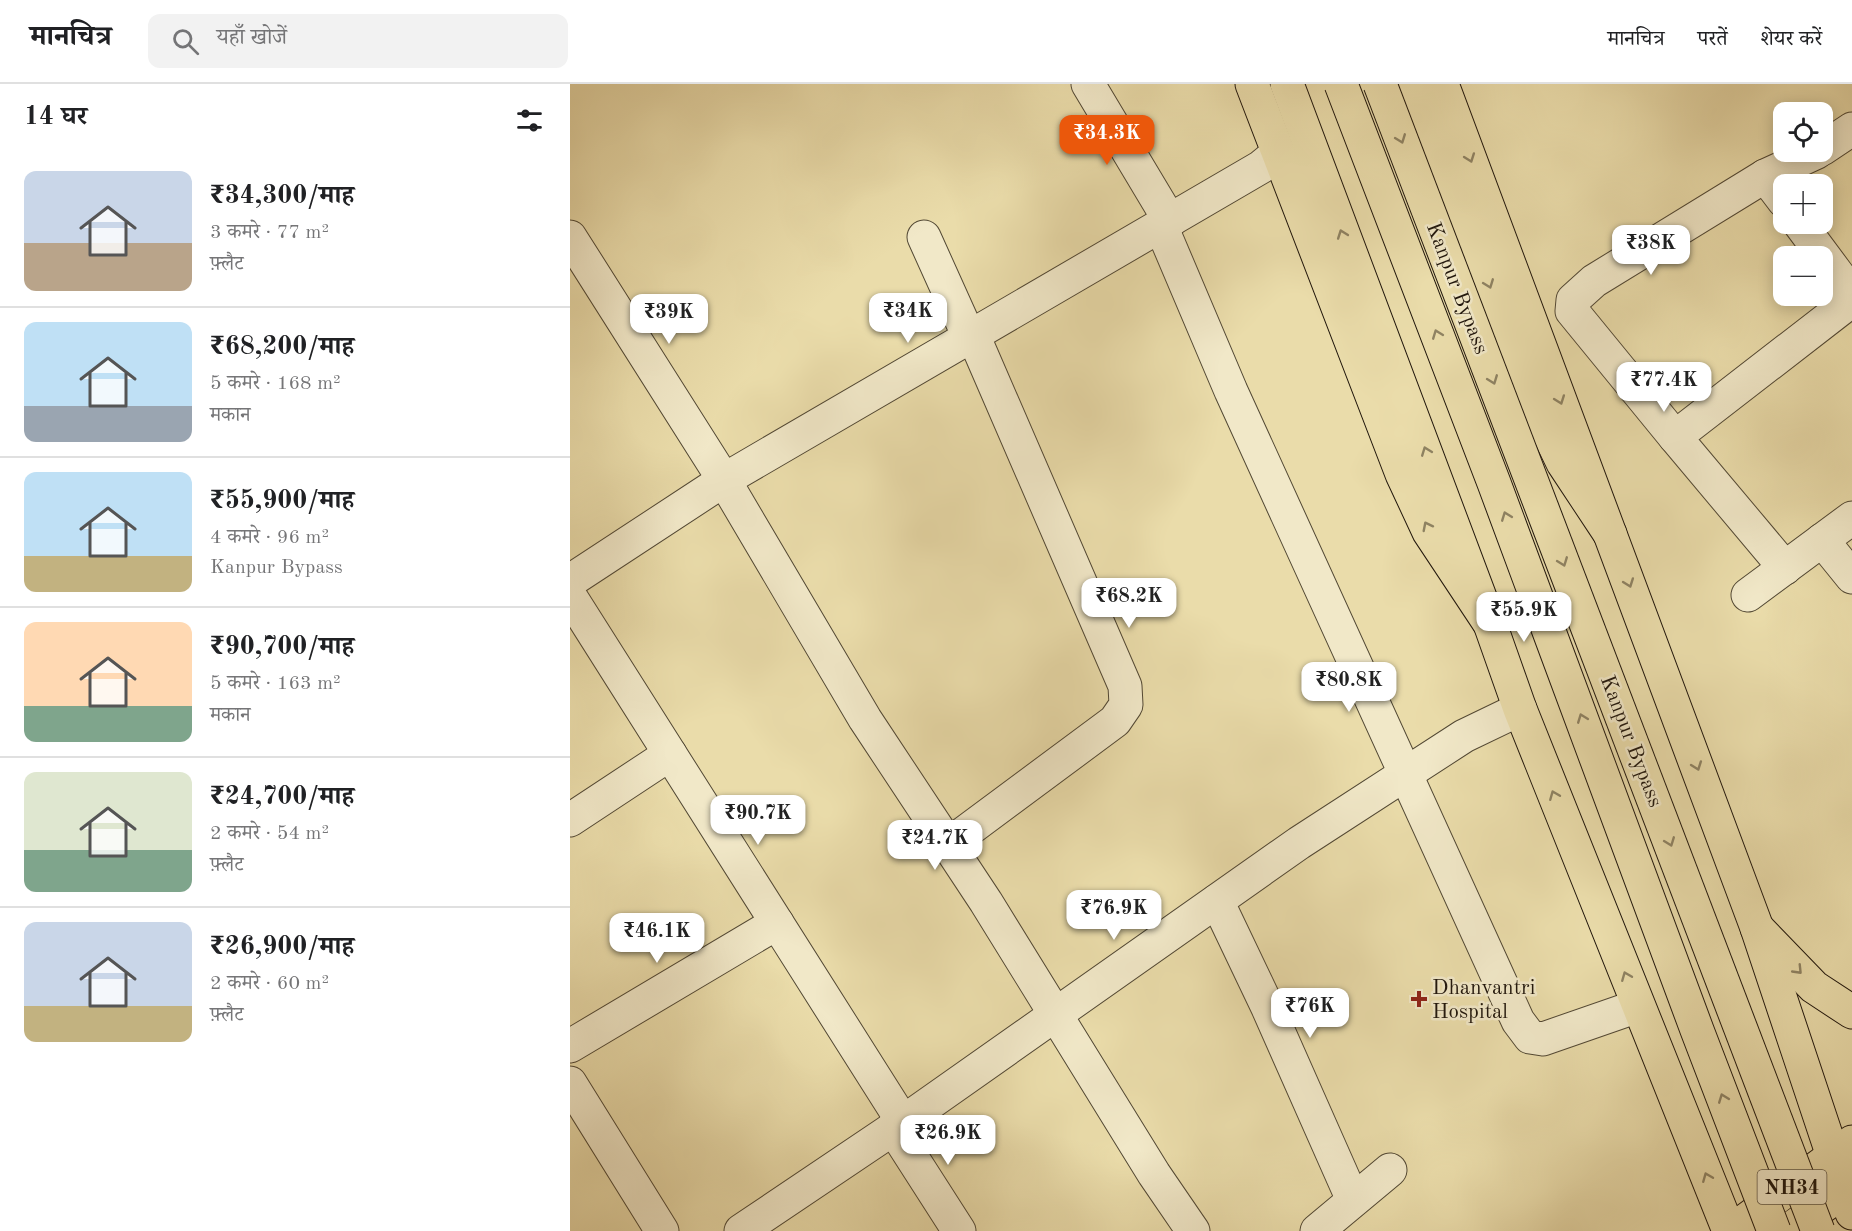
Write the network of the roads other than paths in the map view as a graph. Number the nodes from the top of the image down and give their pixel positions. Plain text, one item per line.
1 (1088, 84) edge
2 (1252, 84) edge
3 (1287, 84) edge
4 (1341, 84) edge
5 (1380, 84) edge
6 (1413, 84) edge
7 (1442, 84) edge
8 (1852, 129) edge
9 (1833, 142) edge
10 (1278, 153) junction
11 (1805, 162) edge
12 (1791, 174) edge
13 (1773, 189) edge
14 (1165, 224) junction
15 (1807, 234) edge
16 (570, 237) edge
17 (924, 237) dead end
18 (1852, 294) edge
19 (1852, 300) edge
20 (973, 335) junction
21 (1675, 437) junction
22 (724, 480) junction
23 (1852, 518) edge
24 (1610, 534) junction
25 (1822, 540) junction
26 (1785, 568) junction
27 (1852, 577) edge
28 (570, 580) edge
29 (1748, 595) dead end
30 (570, 596) edge
31 (1490, 624) junction
32 (1520, 709) junction
33 (670, 754) junction
34 (1405, 774) junction
35 (570, 820) edge
36 (948, 845) junction
37 (1216, 901) junction
38 (777, 923) junction
39 (1757, 928) junction
40 (1638, 1006) junction
41 (1852, 1012) edge
42 (1055, 1014) junction
43 (570, 1046) edge
44 (570, 1083) edge
45 (898, 1125) junction
46 (1842, 1150) edge
47 (1390, 1170) dead end
48 (1850, 1198) edge
49 (1353, 1200) junction
50 (662, 1231) edge
51 (741, 1231) edge
52 (959, 1231) edge
53 (1193, 1231) edge
54 (1317, 1231) edge
55 (1730, 1231) edge
56 (1774, 1231) edge
57 (1787, 1231) edge
58 (1818, 1231) edge

1 - 14 street
2 - 10 main road
31 -> 3 main road
56 -> 4 main road, Kanpur Bypass, bridge
5 -> 58 main road, Kanpur Bypass, bridge
6 -> 24 main road
7 -> 24 main road
8 - 9 street
10 - 14 street
31 -> 10 main road
11 - 12 street
13 - 21 street
14 - 20 street
14 - 34 street
15 - 18 street
16 - 22 street
17 - 20 street
19 - 21 street
20 - 22 street
20 - 36 street
21 - 26 street
22 - 28 street
22 - 36 street
23 - 25 street
24 -> 39 main road
25 - 26 street
25 - 27 street
26 - 29 street
30 - 33 street
31 - 32 main road
32 - 34 street
40 -> 32 main road
33 - 35 street
33 - 38 street
34 - 37 street
34 - 40 street
36 - 42 street
37 - 42 street
37 - 49 street
38 - 43 street
38 - 45 street
39 -> 41 main road
39 - 46 main road
55 -> 40 main road
42 - 45 street
42 - 53 street
44 - 50 street
45 - 51 street
45 - 52 street
46 - 48 main road
46 - 55 main road, NH34
47 - 49 street
48 - 57 main road, NH34
49 - 54 street

